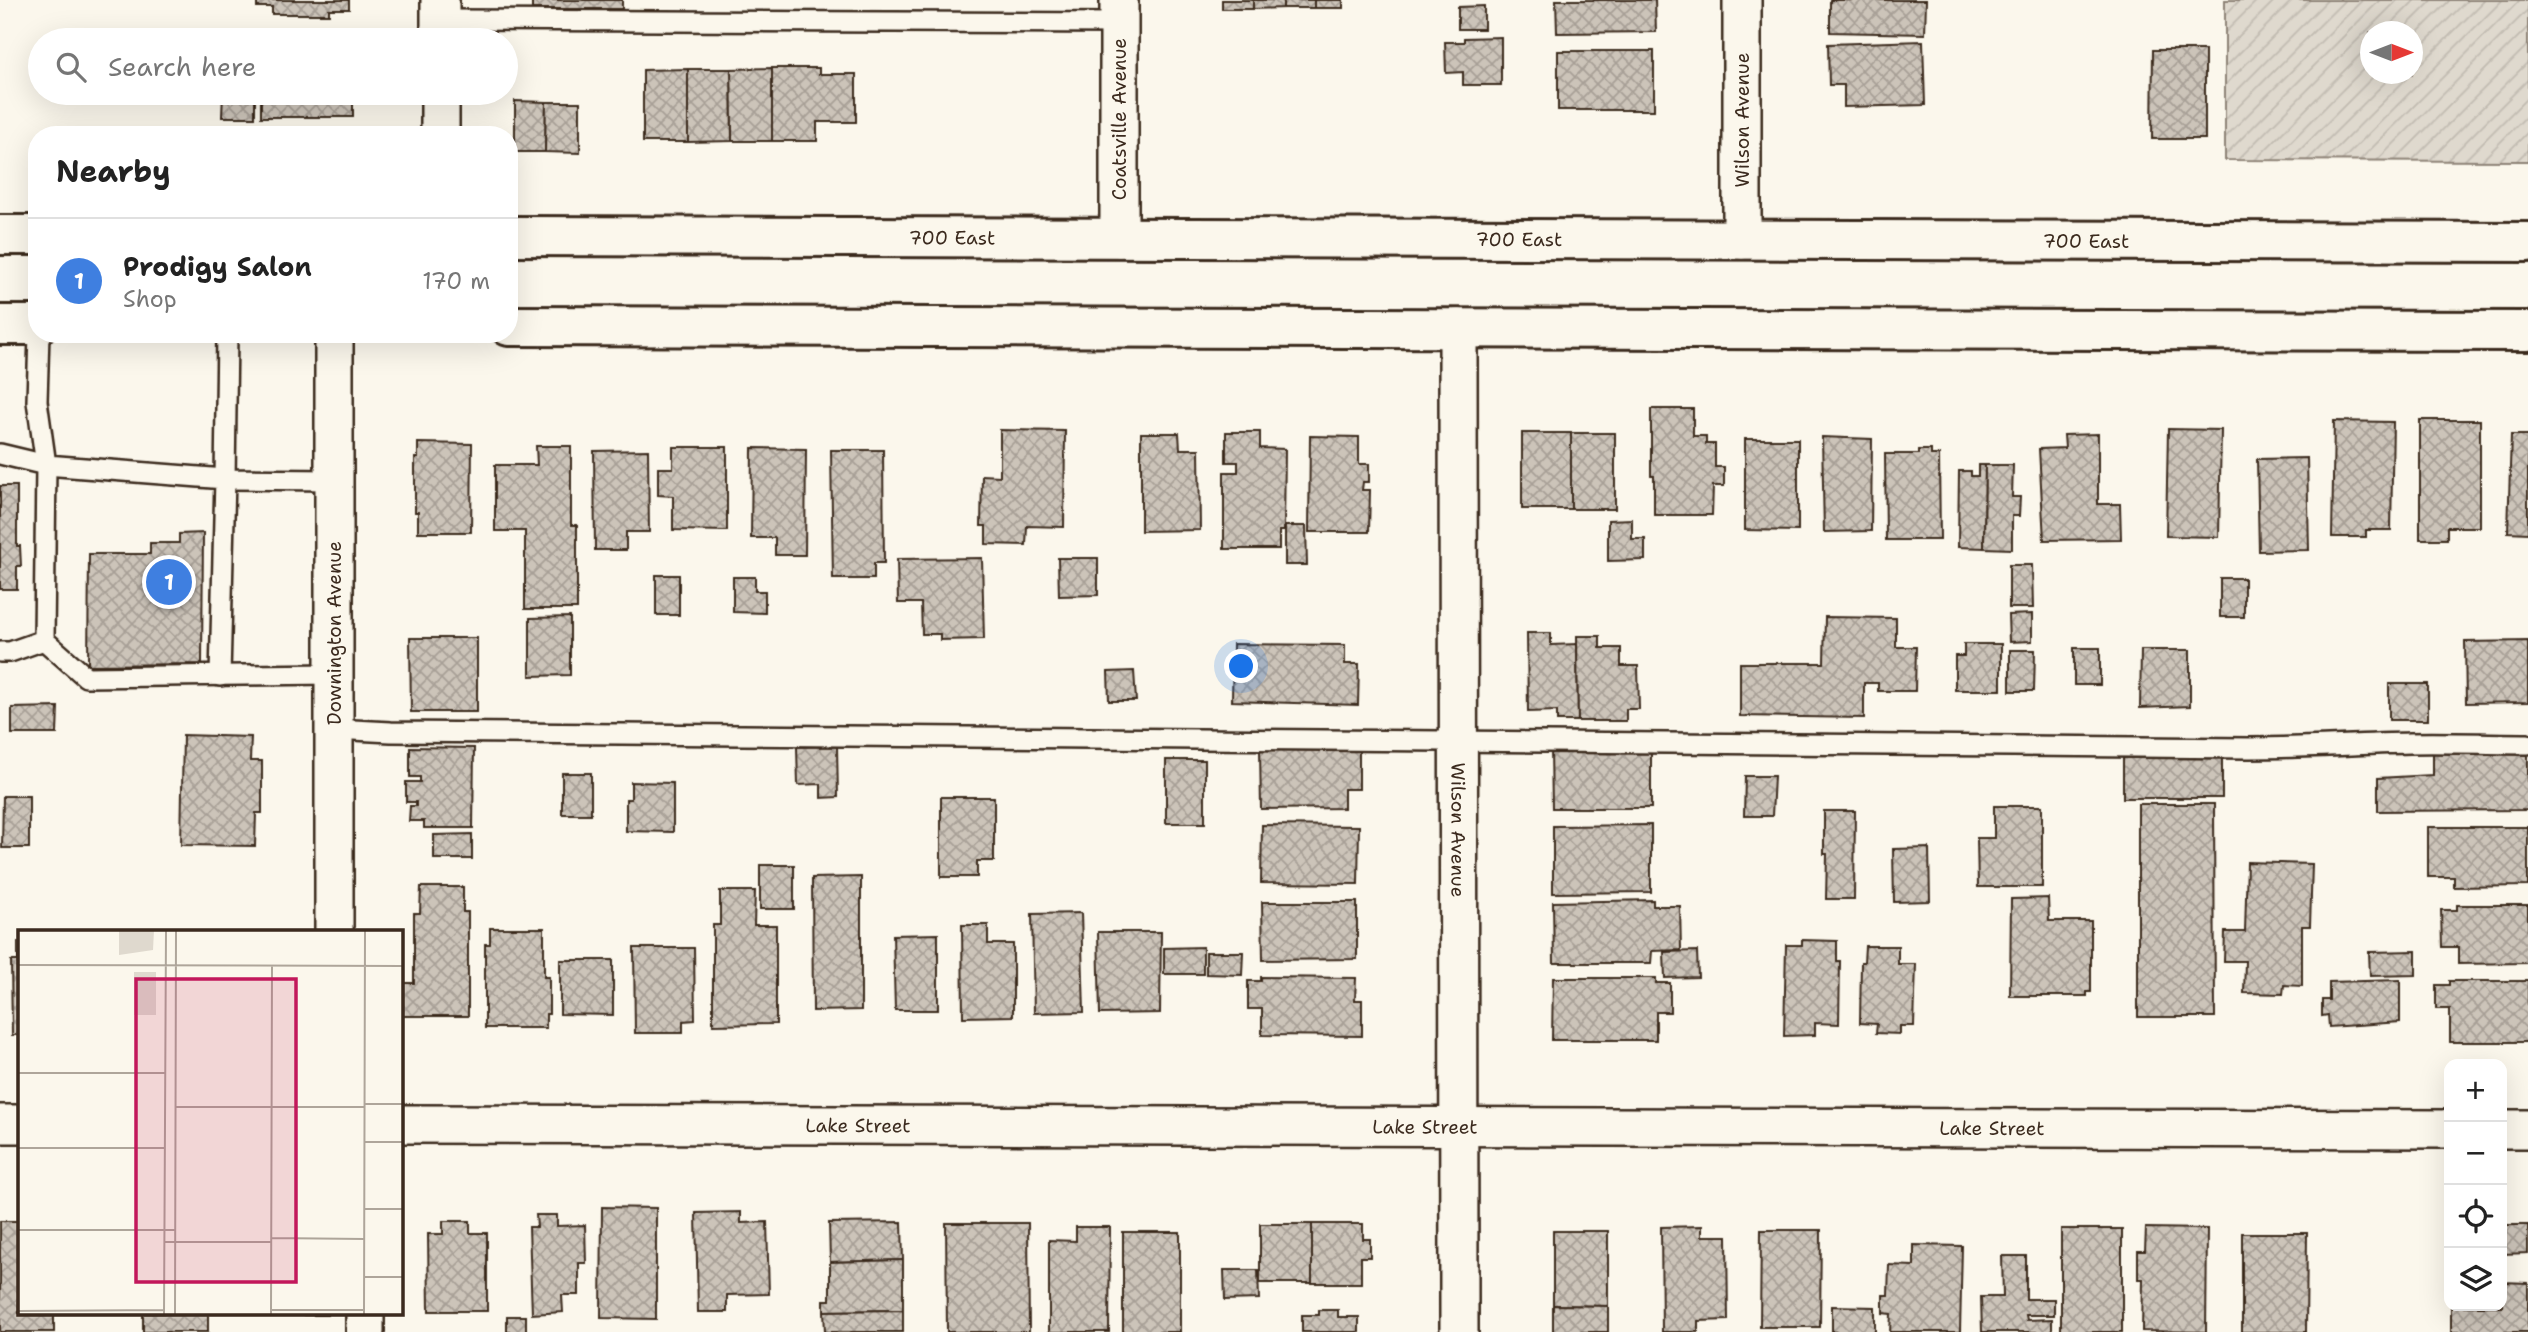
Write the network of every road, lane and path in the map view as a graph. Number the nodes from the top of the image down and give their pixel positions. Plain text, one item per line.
1 (1742, 0) edge
2 (1119, 11) edge
3 (440, 20) edge
4 (440, 105) edge
5 (440, 126) edge
6 (0, 235) edge
7 (28, 235) edge
8 (518, 236) edge
9 (1119, 238) junction
10 (1742, 240) junction
11 (2528, 242) edge
12 (0, 325) edge
13 (28, 325) edge
14 (518, 326) edge
15 (1458, 328) junction
16 (2528, 331) edge
17 (39, 343) edge
18 (227, 343) edge
19 (334, 343) edge
20 (0, 454) edge
21 (46, 465) junction
22 (225, 479) junction
23 (334, 480) junction
24 (44, 640) junction
25 (0, 652) edge
26 (334, 674) junction
27 (220, 676) junction
28 (334, 729) junction
29 (1458, 741) junction
30 (2528, 744) edge
31 (334, 930) edge
32 (0, 1124) edge
33 (18, 1124) edge
34 (402, 1125) edge
35 (1458, 1127) junction
36 (2444, 1129) edge
37 (2507, 1129) edge
38 (2528, 1129) edge
39 (365, 1314) edge
40 (365, 1332) edge
41 (1459, 1332) edge

1 - 10 street, Wilson Avenue
2 - 3 lane
2 - 9 street, Coatsville Avenue
4 - 5 street
6 - 7 main road
8 - 9 main road, 700 East
9 - 10 main road, 700 East
10 - 11 main road, 700 East
12 - 13 main road
14 - 15 main road
15 - 16 main road
15 - 29 street, Wilson Avenue
17 - 21 lane
18 - 22 lane
19 - 23 street, Downington Avenue
20 - 21 lane
21 - 22 lane
21 - 24 lane
22 - 23 lane
22 - 27 lane
23 - 26 street, Downington Avenue
24 - 25 lane
24 - 27 lane
26 - 27 lane
26 - 28 street, Downington Avenue
28 - 29 lane
28 - 31 street, Downington Avenue
29 - 30 lane
29 - 35 street, Wilson Avenue
32 - 33 street
34 - 35 street, Lake Street
35 - 36 street, Lake Street
35 - 41 street, Wilson Avenue
37 - 38 street
39 - 40 street

